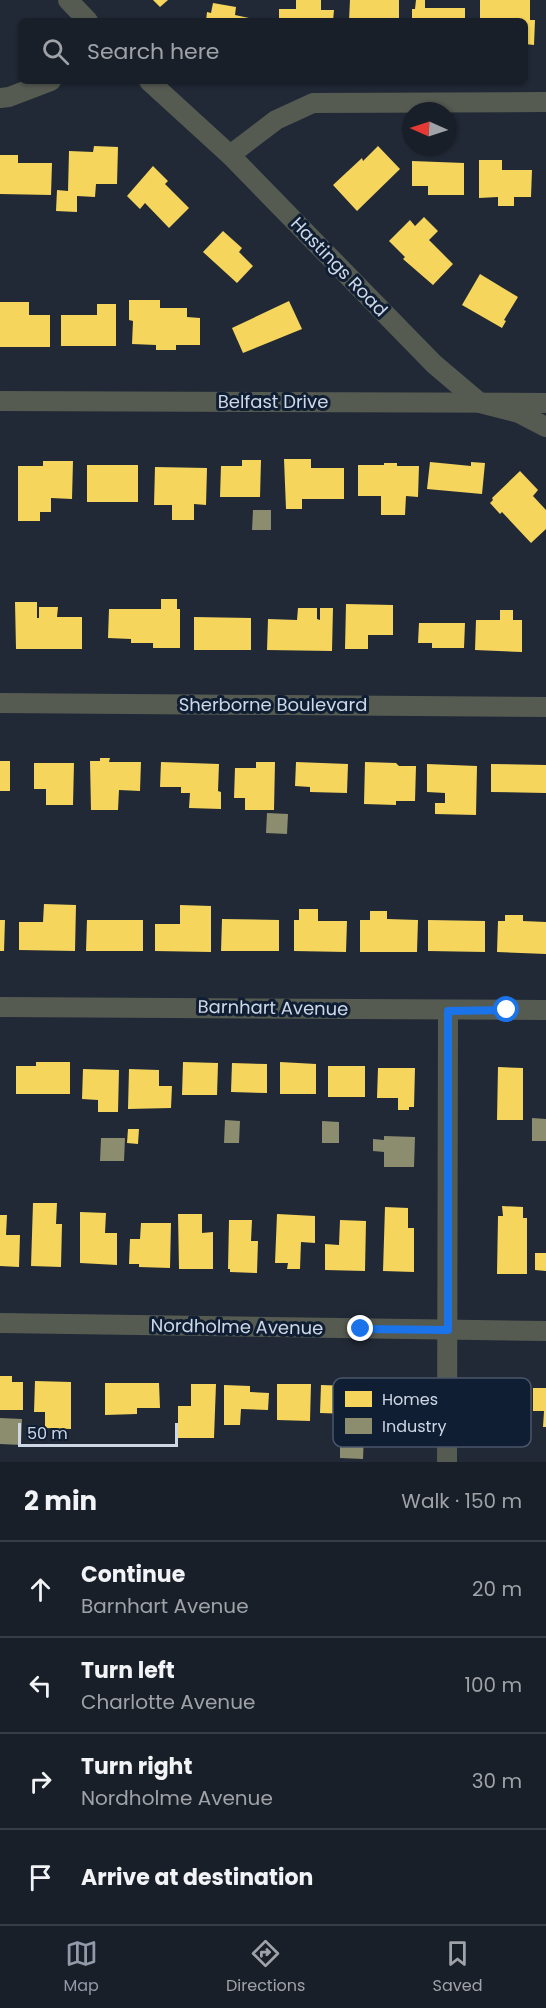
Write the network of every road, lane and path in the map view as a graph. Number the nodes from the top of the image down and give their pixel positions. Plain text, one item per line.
1 (68, 0) edge
2 (85, 18) edge
3 (43, 84) edge
4 (152, 84) edge
5 (0, 98) edge
6 (546, 102) edge
7 (230, 155) junction
8 (0, 401) edge
9 (480, 403) junction
10 (546, 403) edge
11 (546, 427) edge
12 (0, 703) edge
13 (546, 707) edge
14 (0, 1007) edge
15 (546, 1010) edge
16 (448, 1011) junction
17 (0, 1323) edge
18 (448, 1330) junction
19 (546, 1331) edge
20 (448, 1378) edge
21 (447, 1447) edge
22 (447, 1462) edge

1 - 2 street
3 - 5 street
4 - 7 street, Hastings Road
6 - 7 street
7 - 9 street, Hastings Road
8 - 9 street, Belfast Drive
9 - 10 street, Belfast Drive
9 - 11 street, Hastings Road
12 - 13 street, Sherborne Boulevard
14 - 16 street, Barnhart Avenue
15 - 16 street, Barnhart Avenue
16 - 18 street
17 - 18 street, Nordholme Avenue
18 - 19 street, Nordholme Avenue
18 - 20 street
21 - 22 street

